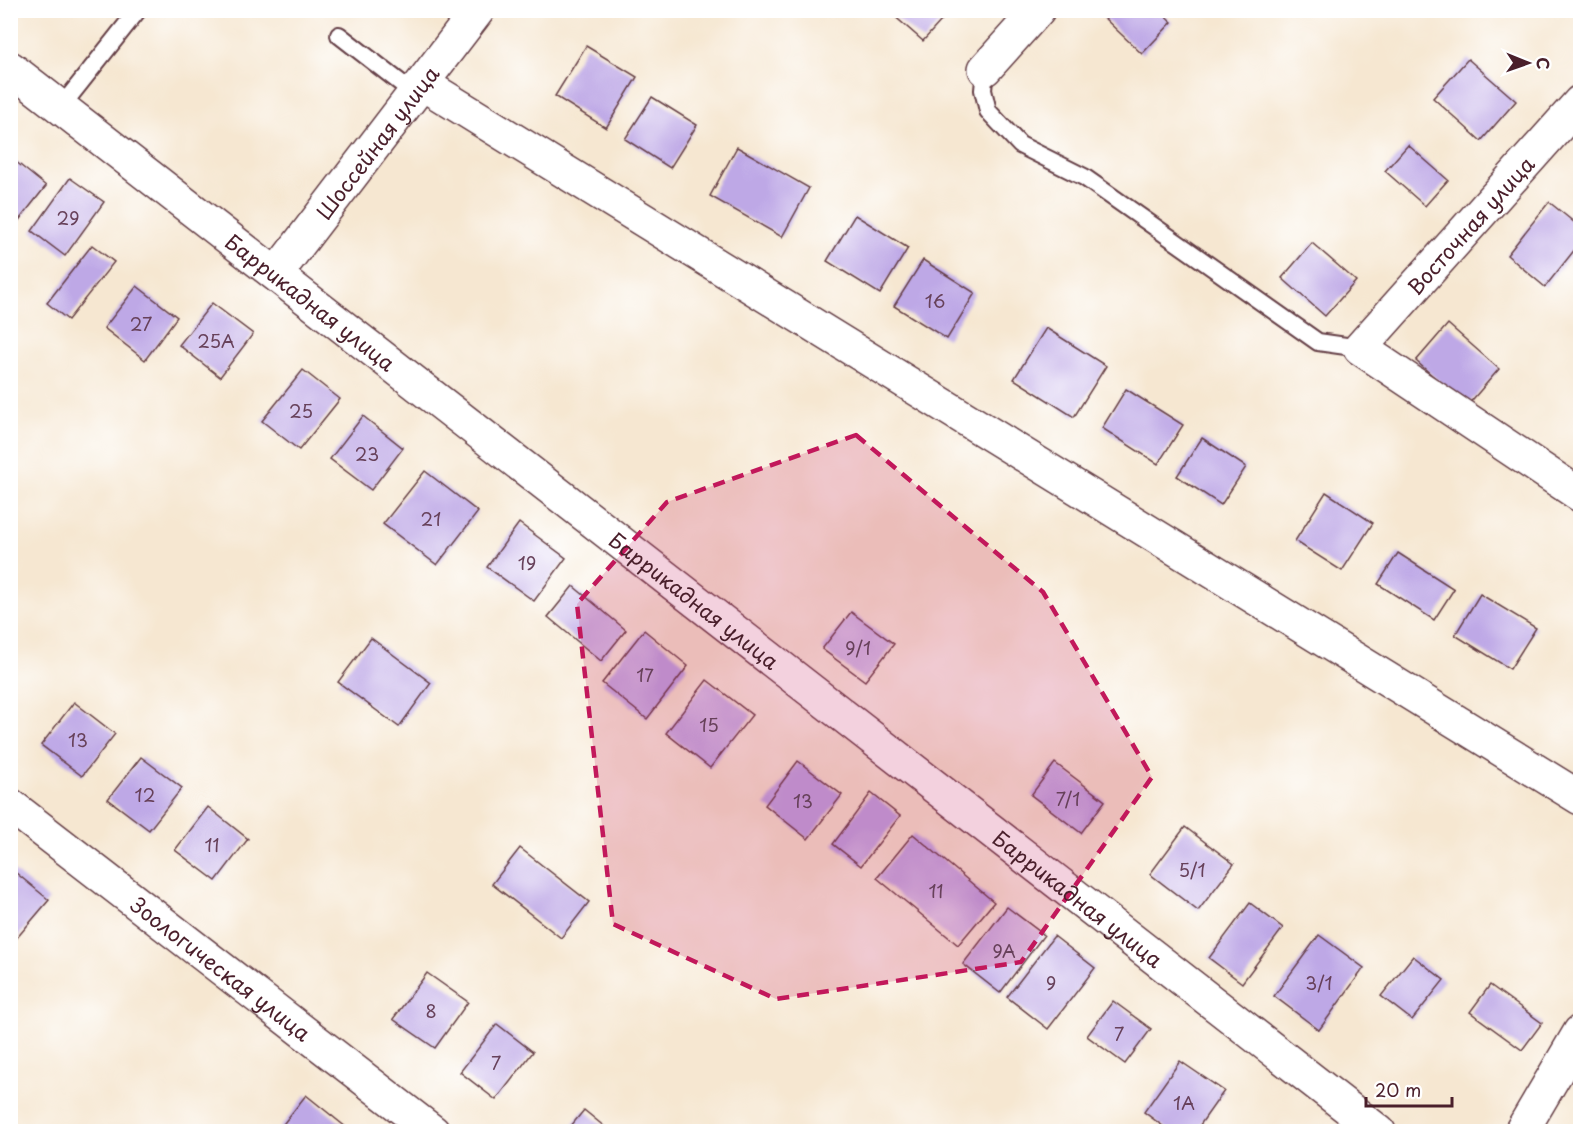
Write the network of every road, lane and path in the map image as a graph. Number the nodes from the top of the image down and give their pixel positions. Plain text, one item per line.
1 (138, 10) edge
2 (478, 10) edge
3 (1038, 10) edge
4 (339, 35) dead end
5 (10, 68) edge
6 (985, 69) joint
7 (419, 89) junction
8 (1581, 102) edge
9 (61, 107) junction
10 (276, 274) junction
11 (1360, 348) junction
12 (1581, 495) edge
13 (1581, 798) edge
14 (10, 805) edge
15 (1581, 1032) edge
16 (433, 1131) edge
17 (1379, 1131) edge
18 (1521, 1131) edge

1 - 9 lane
2 - 7 street, Шоссейная улица
3 - 6 street
4 - 7 lane
5 - 9 street, Баррикадная улица
6 - 11 lane
7 - 10 street, Шоссейная улица
7 - 13 street
8 - 11 street, Восточная улица
9 - 10 street, Баррикадная улица
10 - 17 street, Баррикадная улица
11 - 12 street
14 - 16 street, Зоологическая улица
15 - 18 street

